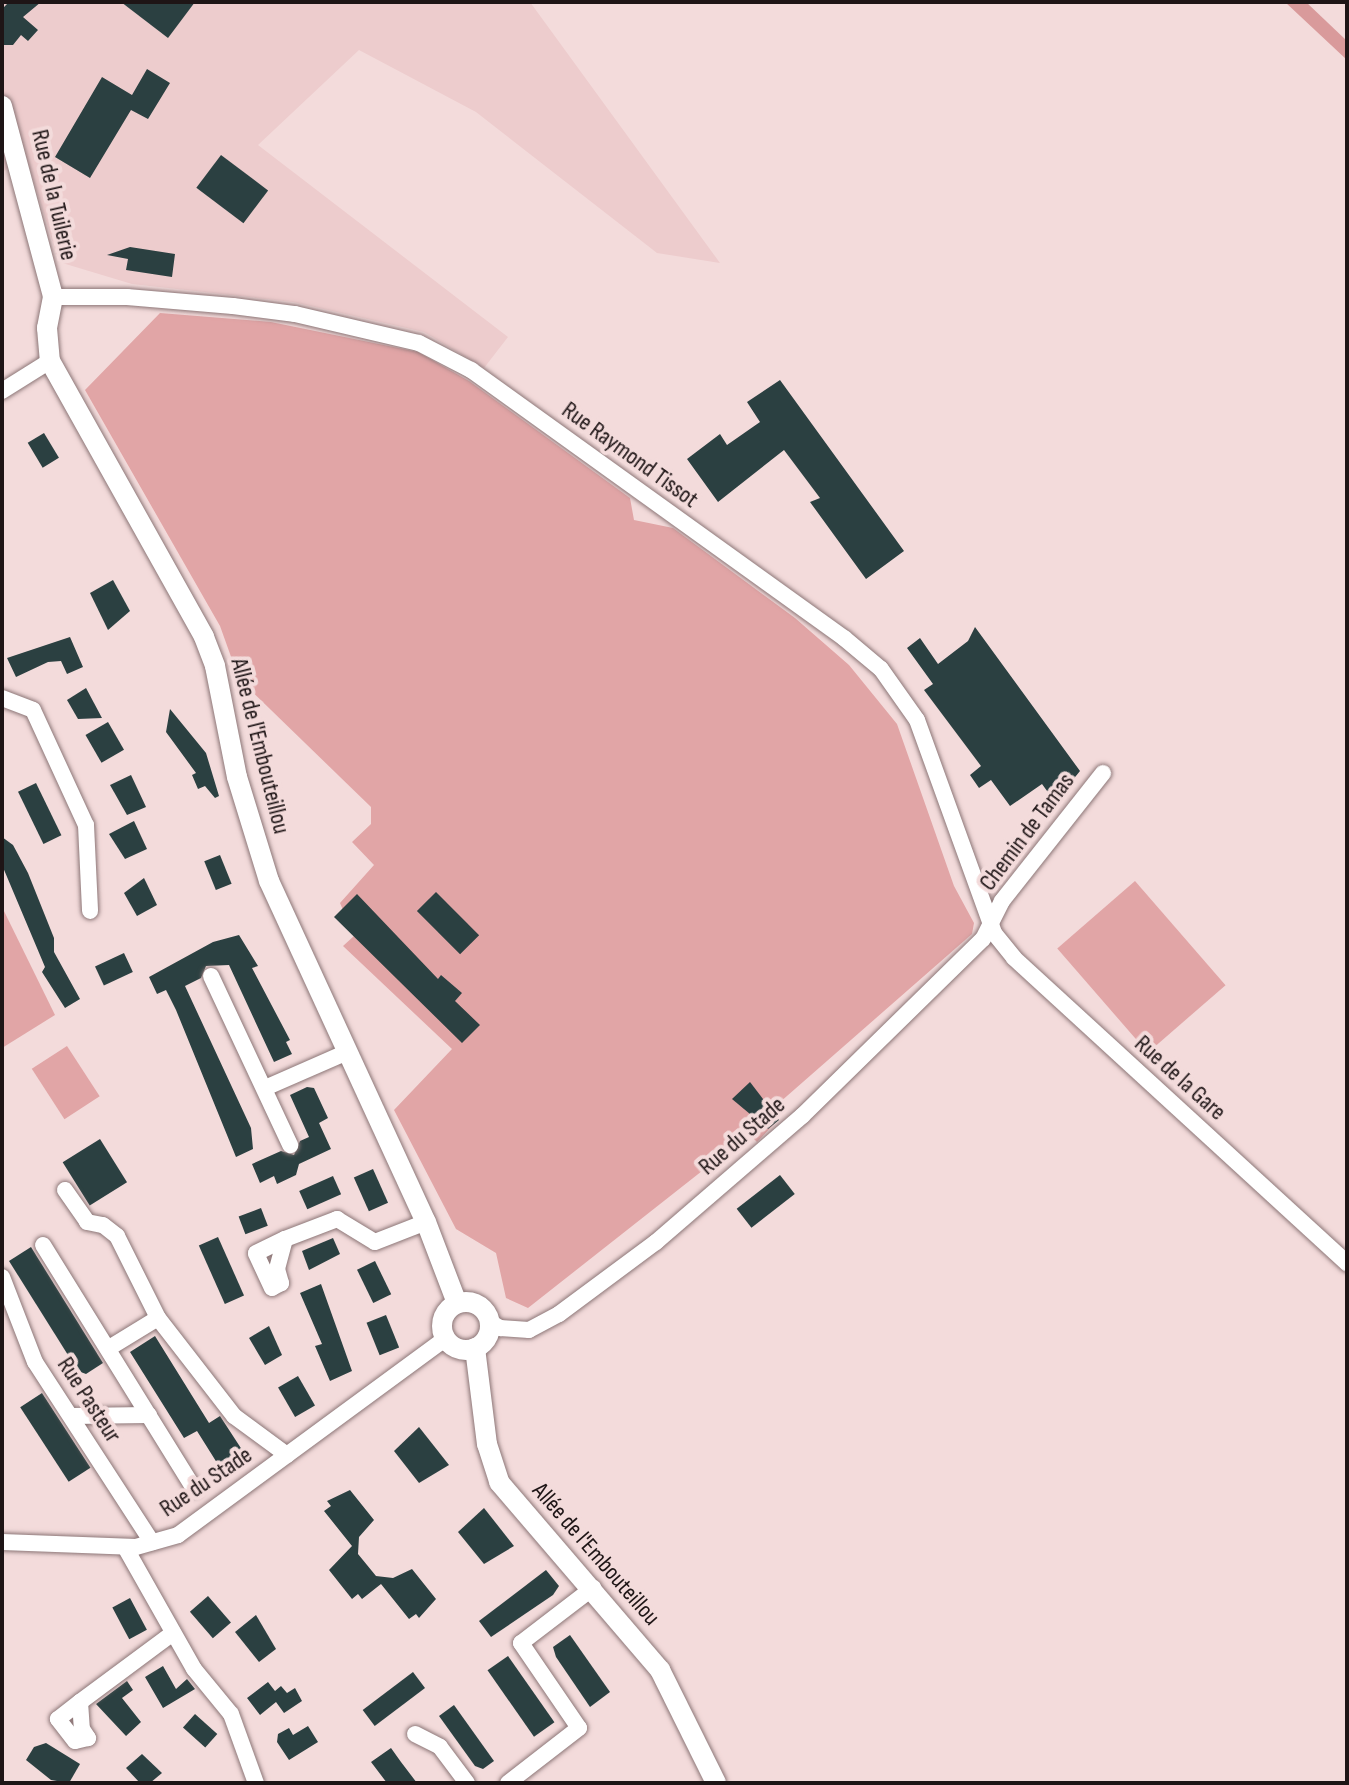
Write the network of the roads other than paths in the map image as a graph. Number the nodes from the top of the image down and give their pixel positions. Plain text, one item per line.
1 (2, 106) edge
2 (53, 297) junction
3 (50, 361) junction
4 (2, 391) edge
5 (2, 698) edge
6 (1103, 773) dead end
7 (90, 911) dead end
8 (991, 922) junction
9 (211, 976) dead end
10 (345, 1053) junction
11 (265, 1088) junction
12 (290, 1145) dead end
13 (65, 1190) dead end
14 (426, 1222) junction
15 (285, 1239) dead end
16 (43, 1245) dead end
17 (1347, 1263) edge
18 (2, 1277) edge
19 (457, 1303) junction
20 (158, 1318) junction
21 (490, 1322) junction
22 (445, 1339) junction
23 (109, 1348) junction
24 (475, 1348) junction
25 (149, 1415) junction
26 (72, 1416) junction
27 (287, 1455) junction
28 (194, 1489) dead end
29 (2, 1542) edge
30 (152, 1542) junction
31 (125, 1547) junction
32 (593, 1588) junction
33 (173, 1633) junction
34 (80, 1702) dead end
35 (415, 1734) dead end
36 (256, 1783) edge
37 (467, 1783) edge
38 (508, 1783) edge
39 (716, 1783) edge

1 - 2 street, Rue de la Tuilerie
2 - 3 street, Allée de l'Embouteillou
2 - 8 street, Rue Raymond Tissot
3 - 4 street
3 - 10 street, Allée de l'Embouteillou
5 - 7 street
6 - 8 street, Chemin de Tamas
8 - 17 street, Rue de la Gare
8 - 21 street, Rue du Stade
9 - 11 street
10 - 11 street
10 - 14 street, Allée de l'Embouteillou
11 - 12 street
13 - 20 street
14 - 15 street
14 - 19 street, Allée de l'Embouteillou
16 - 23 street
18 - 26 street, Rue Pasteur
19 - 21 street
19 - 22 street
20 - 23 street
20 - 27 street
21 - 24 street
22 - 24 street
22 - 27 street, Rue du Stade
23 - 25 street
24 - 32 street, Allée de l'Embouteillou
25 - 26 street
25 - 28 street
26 - 30 street, Rue Pasteur
27 - 30 street, Rue du Stade
29 - 31 street, Rue du Stade
30 - 31 street, Rue du Stade
31 - 33 street
32 - 38 street
32 - 39 street, Allée de l'Embouteillou
33 - 34 street
33 - 36 street
35 - 37 street

